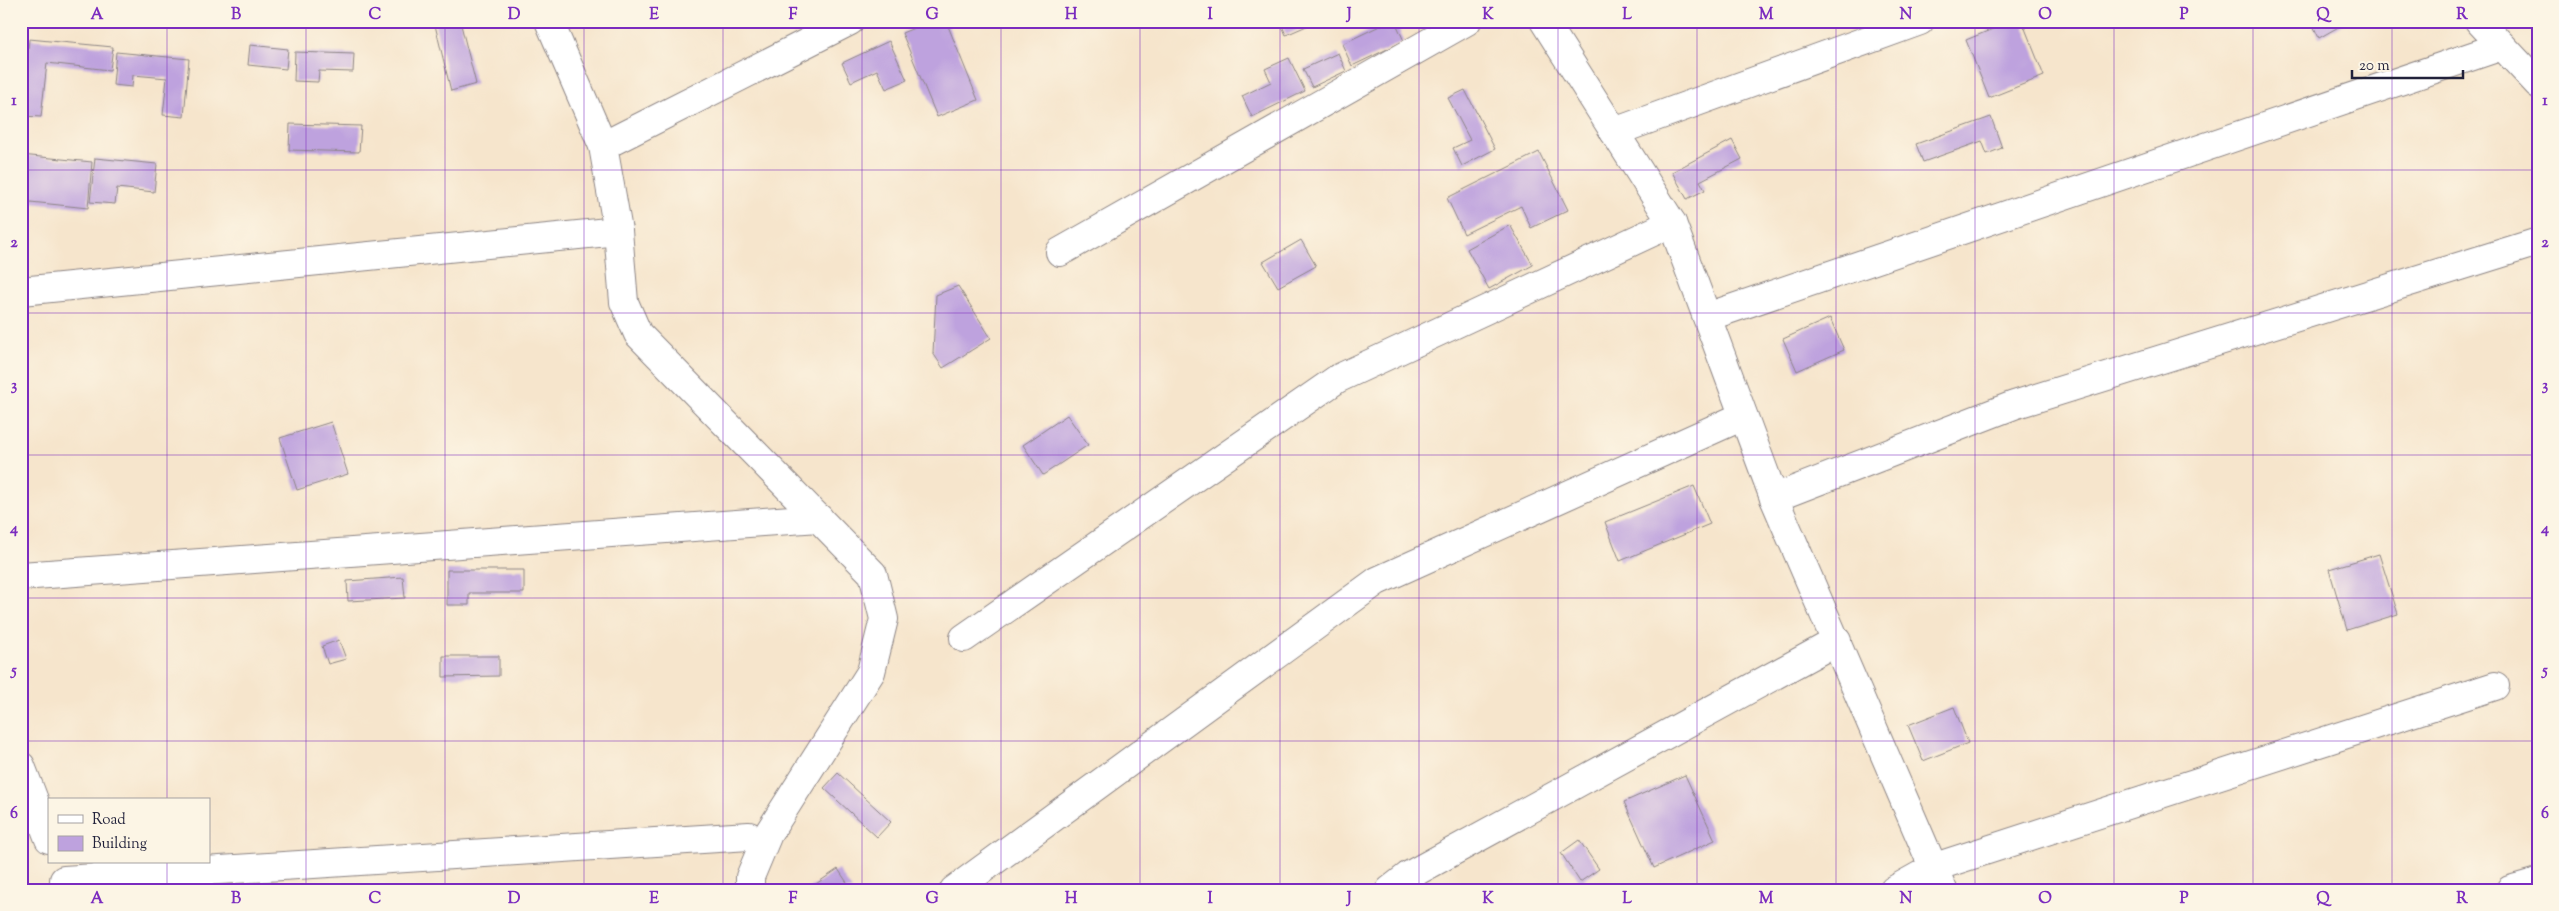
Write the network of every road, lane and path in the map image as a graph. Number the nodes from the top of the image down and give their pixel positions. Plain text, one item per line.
1 (549, 21) edge
2 (850, 21) edge
3 (1467, 21) edge
4 (1544, 21) edge
5 (1920, 21) edge
6 (2478, 21) edge
7 (2502, 46) junction
8 (2538, 84) edge
9 (1614, 132) junction
10 (603, 146) junction
11 (1672, 223) junction
12 (618, 231) junction
13 (2538, 242) edge
14 (1060, 252) dead end
15 (21, 291) edge
16 (1706, 317) junction
17 (1743, 416) junction
18 (1774, 498) junction
19 (819, 518) junction
20 (21, 576) edge
21 (964, 638) dead end
22 (1837, 641) junction
23 (2495, 686) dead end
24 (21, 766) edge
25 (48, 836) edge
26 (749, 836) dead end
27 (63, 877) edge
28 (1939, 878) edge
29 (2538, 882) edge
30 (750, 890) edge
31 (954, 890) edge
32 (1390, 890) edge
33 (1894, 890) edge
34 (2510, 890) edge

1 - 10 street
2 - 10 street
3 - 14 street
4 - 9 street
5 - 9 street
6 - 7 street
7 - 8 street
7 - 16 street
9 - 11 street
10 - 12 street
11 - 16 street
11 - 21 street
12 - 15 street
12 - 19 street
13 - 18 street
16 - 17 street
17 - 18 street
17 - 31 street
18 - 22 street
19 - 20 street
19 - 30 street
22 - 28 street
22 - 32 street
23 - 28 street
24 - 25 street
26 - 27 street
28 - 33 street
29 - 34 street

